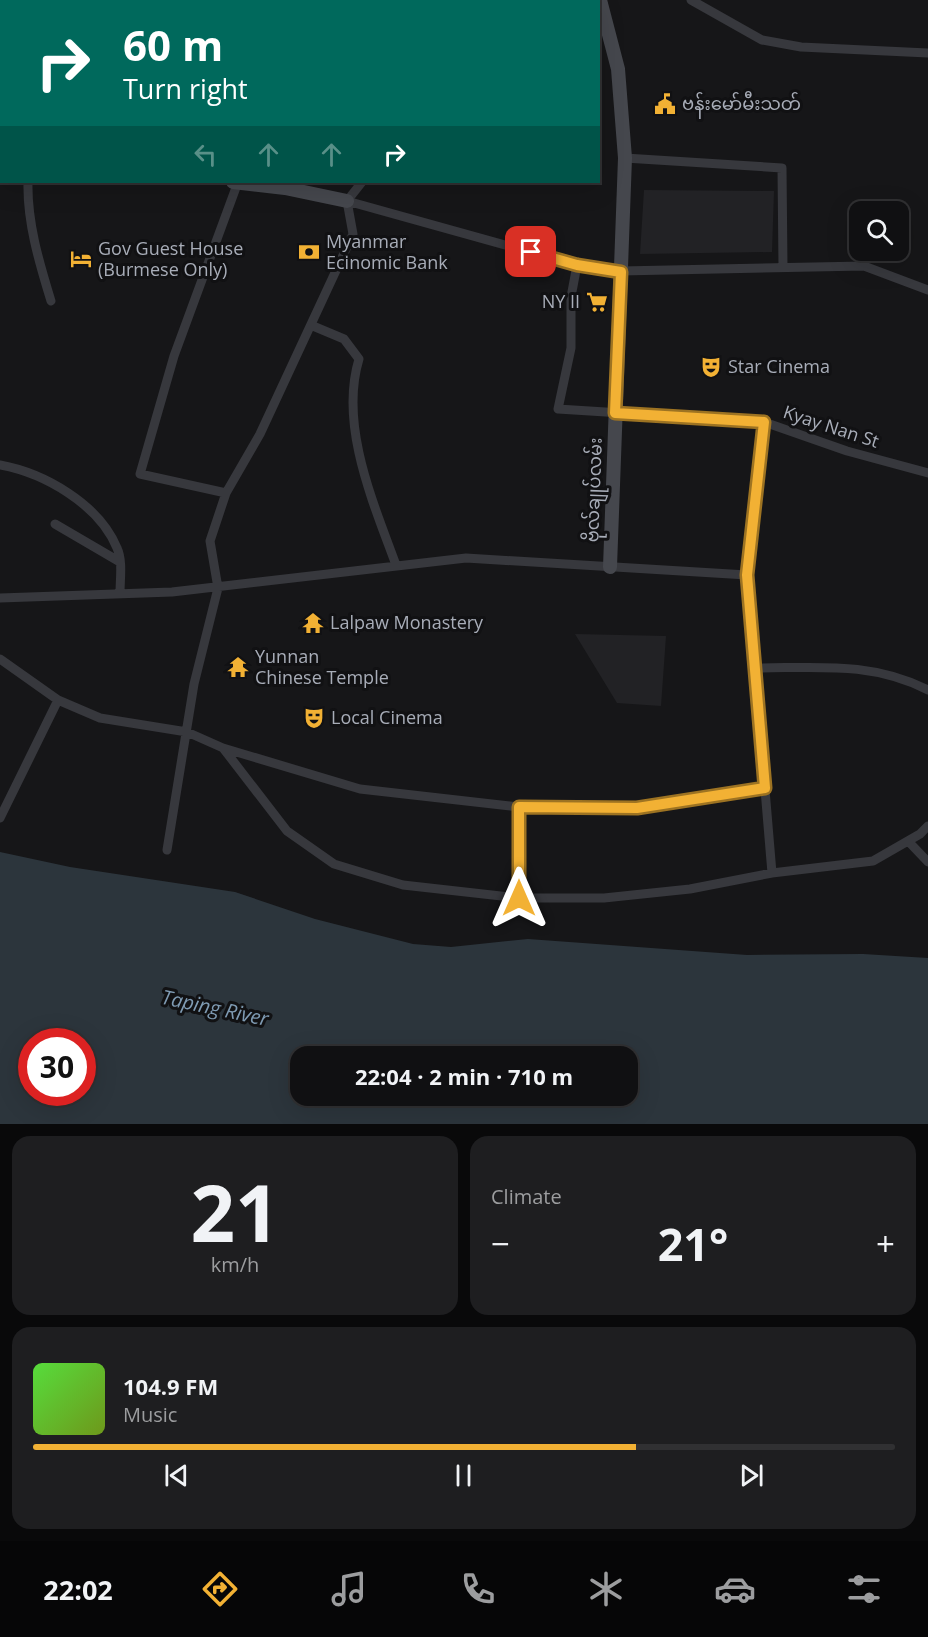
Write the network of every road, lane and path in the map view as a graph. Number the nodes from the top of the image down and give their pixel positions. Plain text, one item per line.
1 (600, 0) edge
2 (691, 0) edge
3 (928, 53) edge
4 (625, 158) junction
5 (28, 183) edge
6 (238, 183) edge
7 (244, 183) edge
8 (361, 183) edge
9 (347, 201) junction
10 (577, 265) junction
11 (783, 267) junction
12 (621, 272) junction
13 (928, 290) edge
14 (51, 300) dead end
15 (313, 326) junction
16 (615, 413) junction
17 (764, 422) junction
18 (0, 465) edge
19 (928, 473) edge
20 (226, 493) junction
21 (55, 524) dead end
22 (120, 562) junction
23 (396, 565) junction
24 (609, 567) junction
25 (747, 575) junction
26 (218, 588) junction
27 (120, 593) junction
28 (0, 598) edge
29 (0, 659) edge
30 (755, 668) junction
31 (928, 690) edge
32 (58, 700) junction
33 (187, 732) junction
34 (223, 748) junction
35 (765, 788) junction
36 (519, 807) junction
37 (0, 818) edge
38 (928, 826) edge
39 (908, 841) junction
40 (167, 850) dead end
41 (928, 862) edge
42 (772, 873) junction
43 (519, 898) junction

1 - 4 street
2 - 3 street
4 - 11 street
4 - 12 street
5 - 14 street
6 - 20 street
7 - 9 street
8 - 9 street
9 - 10 street
9 - 15 street
10 - 12 street
10 - 16 street, Kyay Nan St
11 - 12 street
11 - 13 street
12 - 16 street, ဗိုလ်ချုပ်လမ်း
15 - 20 street
15 - 23 street
16 - 17 street, Kyay Nan St
16 - 24 street, ဗိုလ်ချုပ်လမ်း
17 - 19 street, Kyay Nan St
17 - 25 street
18 - 22 street
20 - 26 street
21 - 22 street
22 - 27 street
23 - 24 street
23 - 26 street
24 - 25 street
25 - 30 street
26 - 27 street
26 - 33 street
27 - 28 street
29 - 32 street
30 - 31 street
30 - 35 street
32 - 33 street
32 - 37 street
33 - 34 street
33 - 40 street
34 - 36 street
34 - 43 street
35 - 36 street
35 - 42 street
36 - 43 street
38 - 39 street
39 - 41 street
39 - 42 street
42 - 43 street

